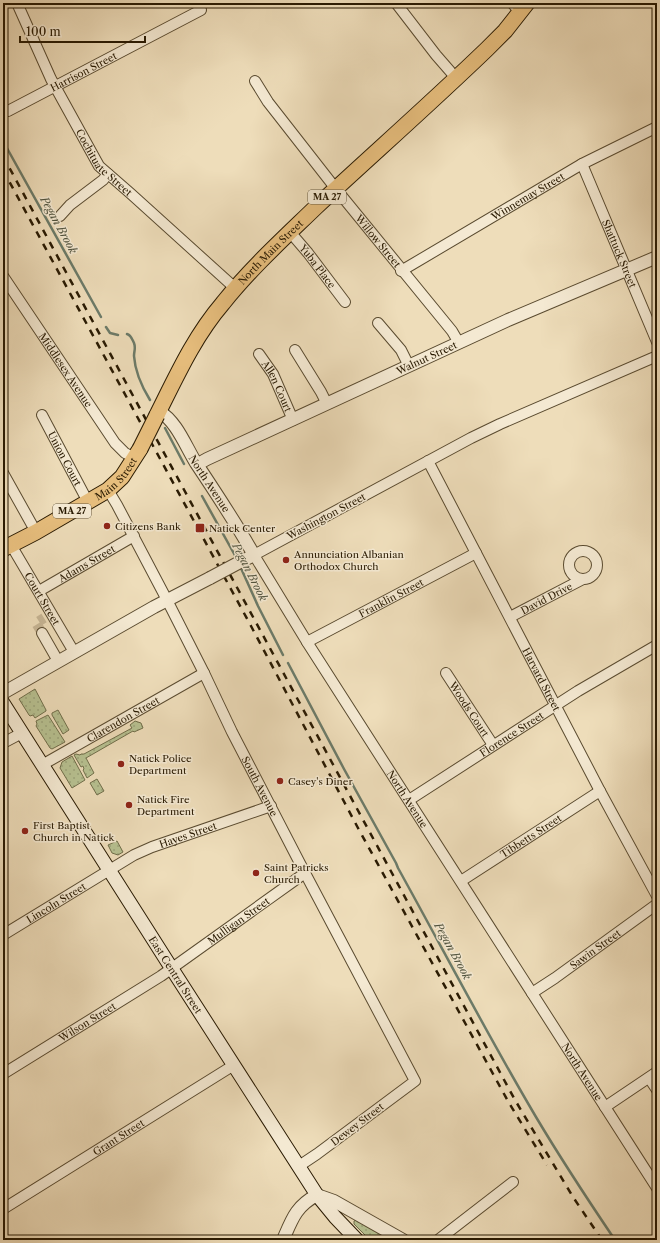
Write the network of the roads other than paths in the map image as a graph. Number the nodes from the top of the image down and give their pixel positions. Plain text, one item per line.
1 (17, 3) edge
2 (396, 3) edge
3 (520, 6) edge
4 (201, 10) dead end
5 (456, 78) junction
6 (255, 80) dead end
7 (55, 86) junction
8 (8, 111) dead end
9 (657, 127) edge
10 (582, 164) junction
11 (108, 174) junction
12 (336, 189) junction
13 (60, 216) dead end
14 (290, 232) junction
15 (657, 257) edge
16 (627, 270) junction
17 (401, 271) junction
18 (3, 276) edge
19 (235, 288) junction
20 (345, 302) dead end
21 (378, 323) dead end
22 (657, 342) edge
23 (459, 343) junction
24 (295, 350) dead end
25 (259, 354) dead end
26 (657, 356) edge
27 (409, 366) junction
28 (327, 404) junction
29 (158, 413) junction
30 (42, 415) dead end
31 (293, 420) junction
32 (137, 454) junction
33 (428, 461) junction
34 (198, 464) junction
35 (3, 473) edge
36 (6, 485) edge
37 (108, 490) junction
38 (88, 502) junction
39 (36, 532) junction
40 (134, 536) junction
41 (7, 547) edge
42 (476, 553) junction
43 (254, 555) junction
44 (583, 578) dead end
45 (39, 591) junction
46 (167, 600) junction
47 (510, 617) junction
48 (42, 633) tunnel mouth
49 (307, 642) junction
50 (657, 645) edge
51 (74, 652) junction
52 (58, 661) junction
53 (204, 673) junction
54 (446, 673) dead end
55 (3, 693) edge
56 (3, 703) edge
57 (556, 705) junction
58 (22, 733) junction
59 (3, 743) edge
60 (493, 745) junction
61 (42, 765) junction
62 (600, 791) junction
63 (409, 800) junction
64 (270, 806) junction
65 (109, 870) junction
66 (305, 873) junction
67 (461, 881) junction
68 (657, 896) edge
69 (657, 904) edge
70 (3, 935) edge
71 (172, 969) junction
72 (532, 993) junction
73 (234, 1065) junction
74 (3, 1074) edge
75 (653, 1075) edge
76 (414, 1081) joint
77 (657, 1090) edge
78 (605, 1107) junction
79 (299, 1166) junction
80 (512, 1182) dead end
81 (657, 1188) edge
82 (317, 1194) junction
83 (3, 1209) edge
84 (283, 1240) edge
85 (357, 1240) edge
86 (403, 1240) edge
87 (438, 1240) edge

1 - 7 street, Cochituate Street
2 - 5 street
3 - 5 main road, North Main Street / MA 27
4 - 7 street, Harrison Street
5 - 12 main road, North Main Street / MA 27
6 - 12 street, Willow Street
7 - 8 street, Harrison Street
7 - 11 street, Cochituate Street
9 - 10 street, Winnemay Street
10 - 16 street, Shattuck Street
10 - 17 street, Winnemay Street
11 - 13 street
11 - 19 street, Cochituate Street
12 - 14 main road, North Main Street / MA 27
12 - 17 street, Willow Street
14 - 19 main road, North Main Street / MA 27
14 - 20 street, Yuba Place
15 - 16 street, Walnut Street
16 - 22 street, Shattuck Street
16 - 23 street, Walnut Street
17 - 23 street, Willow Street
18 - 32 street, Middlesex Avenue
19 - 29 main road, North Main Street / MA 27
21 - 27 street
23 - 27 street, Walnut Street
24 - 28 street
25 - 31 street, Allen Court
26 - 33 street, Washington Street
27 - 28 street, Walnut Street
28 - 31 street, Walnut Street
29 - 32 main road, North Main Street / MA 27, bridge
29 - 34 street, North Avenue
30 - 38 street, Union Court
31 - 34 street, Walnut Street
32 - 37 main road, Main Street / MA 27
33 - 42 street, Harvard Street
33 - 43 street, Washington Street
34 - 43 street, North Avenue
35 - 36 street
36 - 39 street
37 - 38 main road, Main Street / MA 27
37 - 40 street, South Avenue
38 - 39 main road, Main Street / MA 27
39 - 41 main road, Main Street / MA 27
40 - 45 street, Adams Street
40 - 46 street, South Avenue
41 - 45 street, Court Street
42 - 47 street, Harvard Street
42 - 49 street, Franklin Street
43 - 46 street, Washington Street, bridge
43 - 49 street, North Avenue
44 - 47 street, David Drive
45 - 51 street, Court Street
46 - 51 street, Washington Street
46 - 53 street, South Avenue
47 - 57 street, Harvard Street
48 - 52 street
49 - 63 street, North Avenue
50 - 57 street, Florence Street
51 - 52 street, Washington Street
52 - 55 street, Washington Street
53 - 61 street, Clarendon Street
53 - 64 street, South Avenue
54 - 60 street, Woods Court
56 - 58 main road, East Central Street
57 - 60 street, Florence Street
57 - 62 street, Harvard Street
58 - 59 street
58 - 61 main road, East Central Street
60 - 63 street, Florence Street
61 - 65 main road, East Central Street
62 - 67 street, Tibbetts Street
62 - 68 street, Harvard Street
63 - 67 street, North Avenue
64 - 65 street, Hayes Street
64 - 66 street, South Avenue
65 - 70 street, Lincoln Street
65 - 71 main road, East Central Street
66 - 71 street, Mulligan Street
66 - 76 street, South Avenue
67 - 72 street, North Avenue
69 - 72 street, Sawin Street
71 - 73 main road, East Central Street
71 - 74 street, Wilson Street
72 - 78 street, North Avenue
73 - 79 main road, East Central Street
73 - 83 street, Grant Street
75 - 77 street
75 - 78 street
76 - 79 street, Dewey Street
78 - 81 street, North Avenue
79 - 82 main road, East Central Street
80 - 87 street
82 - 84 street
82 - 85 main road, East Central Street
82 - 86 street

